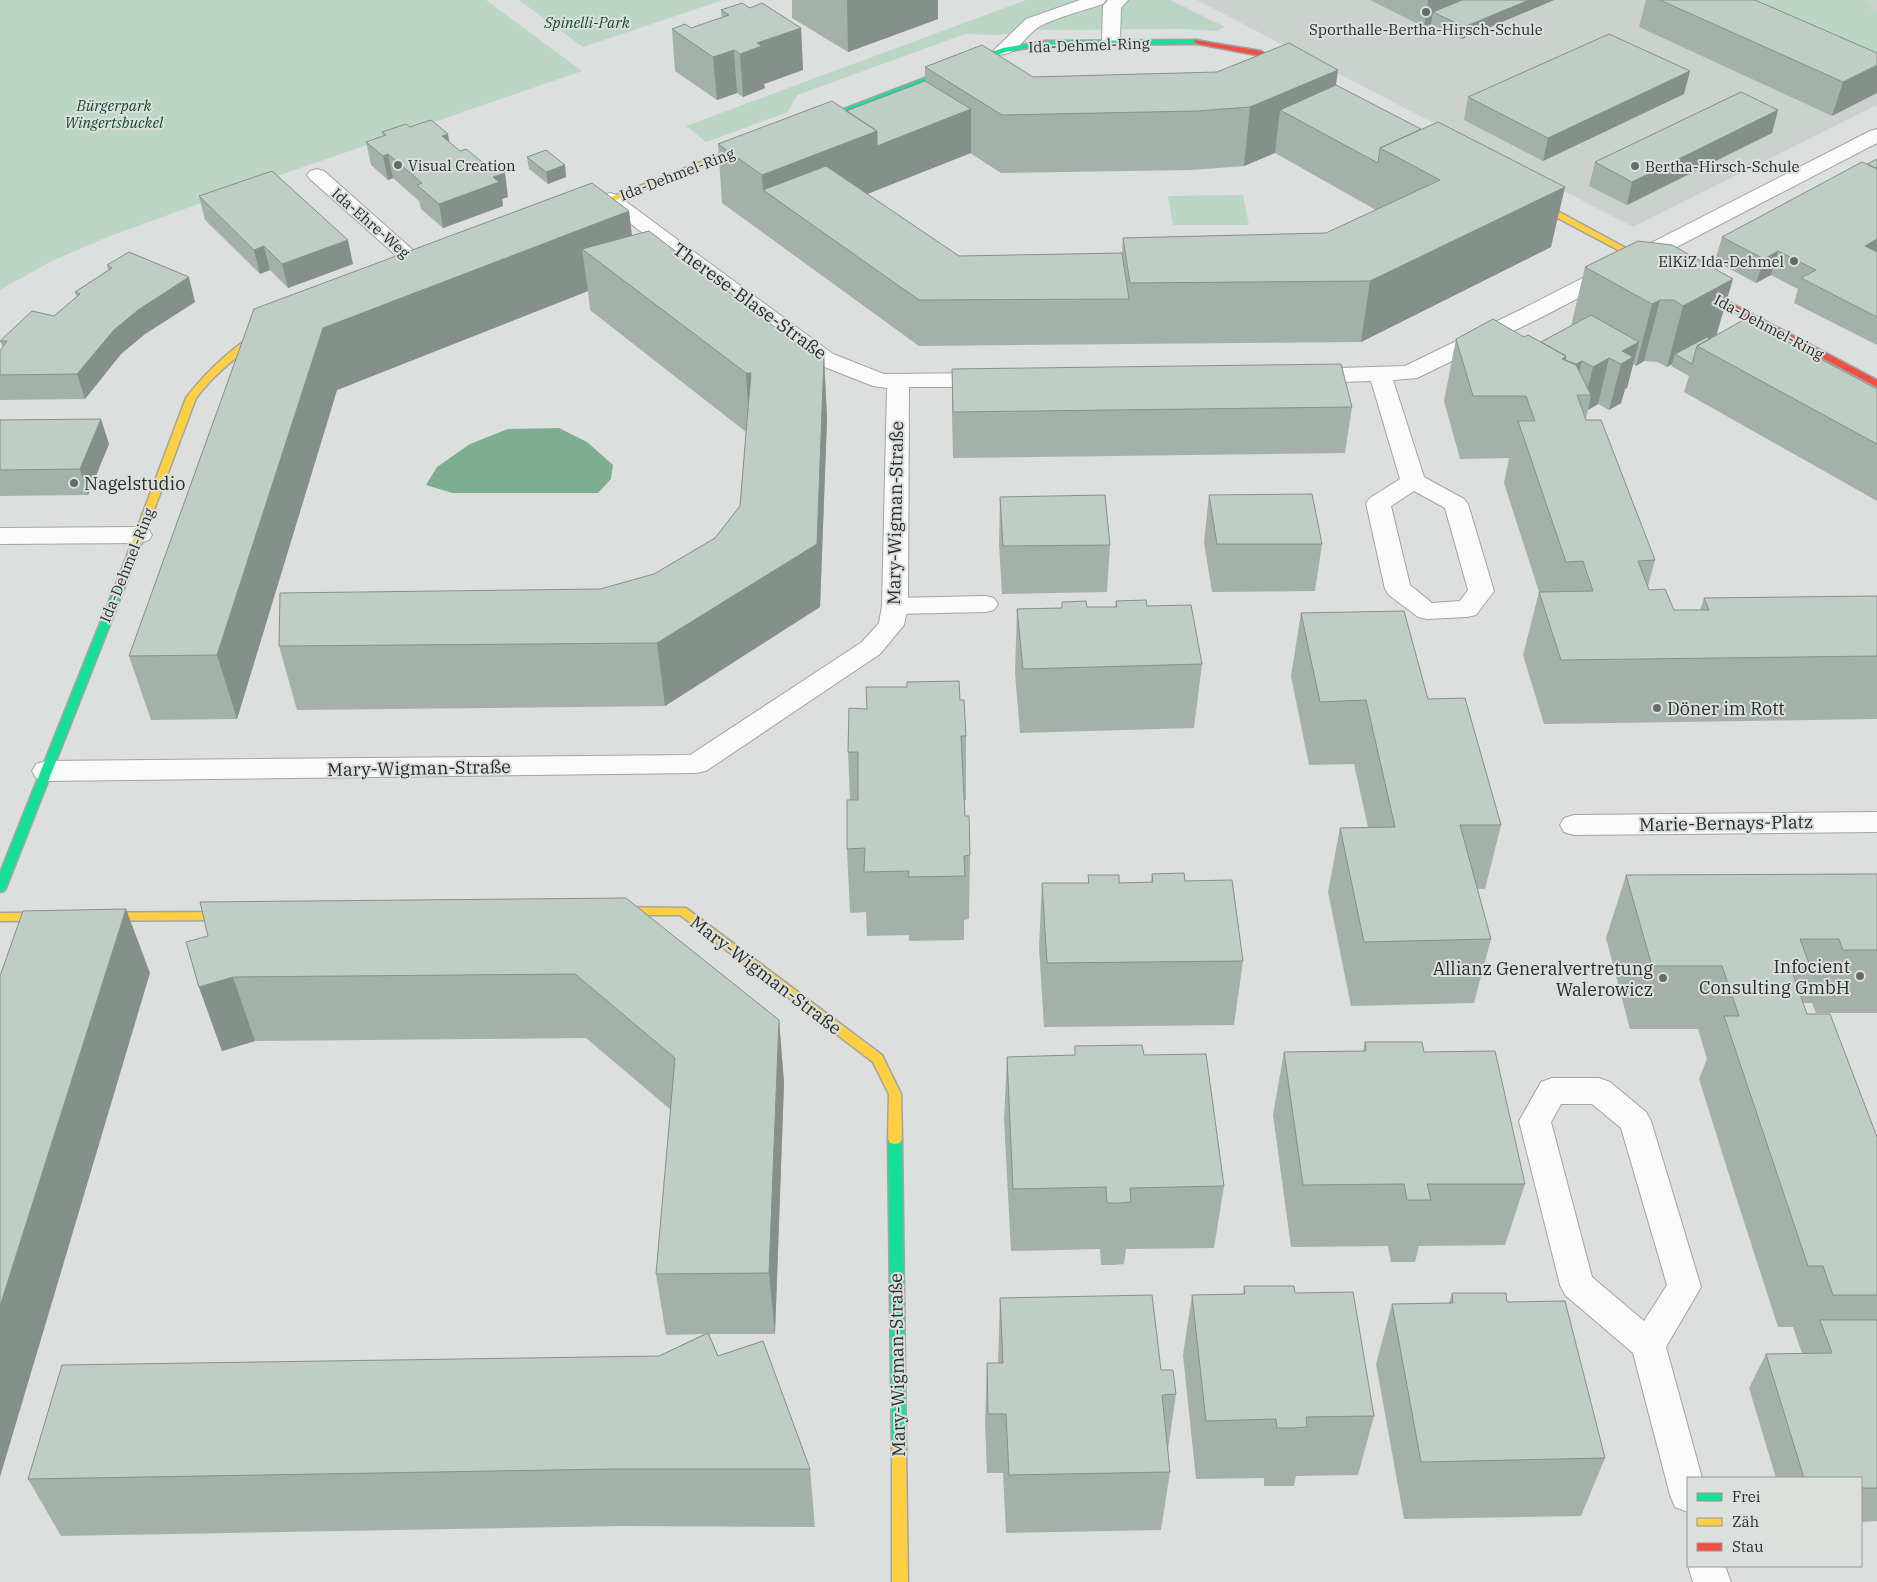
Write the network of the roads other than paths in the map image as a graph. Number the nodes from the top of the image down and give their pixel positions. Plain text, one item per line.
1 (1098, 0) edge
2 (1119, 0) edge
3 (1111, 42) junction
4 (1003, 50) junction
5 (1306, 79) edge
6 (800, 127) edge
7 (1877, 135) edge
8 (767, 140) edge
9 (317, 175) dead end
10 (1518, 193) edge
11 (610, 199) junction
12 (564, 217) edge
13 (1639, 258) junction
14 (425, 271) edge
15 (1664, 271) edge
16 (1681, 280) edge
17 (282, 326) edge
18 (1380, 375) junction
19 (1282, 376) edge
20 (1006, 379) edge
21 (898, 381) junction
22 (1877, 384) edge
23 (1413, 481) junction
24 (140, 535) junction
25 (0, 536) edge
26 (985, 604) dead end
27 (895, 606) junction
28 (46, 771) junction
29 (1877, 822) edge
30 (1574, 825) dead end
31 (0, 888) edge
32 (596, 911) edge
33 (253, 916) edge
34 (0, 917) edge
35 (1648, 1345) junction
36 (1687, 1491) edge
37 (1707, 1567) edge
38 (900, 1582) edge
39 (1712, 1582) edge

1 - 4 street
2 - 3 street
3 - 4 street, Ida-Dehmel-Ring
3 - 5 street, Ida-Dehmel-Ring
4 - 6 street, Ida-Dehmel-Ring
7 - 13 street
8 - 11 street, Ida-Dehmel-Ring
9 - 14 street, Ida-Ehre-Weg
10 - 13 street
11 - 12 street, Ida-Dehmel-Ring
11 - 21 street, Therese-Blase-Straße
13 - 15 street
13 - 18 street
16 - 22 street, Ida-Dehmel-Ring
17 - 24 street, Ida-Dehmel-Ring
18 - 19 street
18 - 23 street
20 - 21 street, Therese-Blase-Straße
21 - 27 street, Mary-Wigman-Straße
23 - 23 street
24 - 25 street
24 - 28 street, Ida-Dehmel-Ring
26 - 27 street
27 - 28 street, Mary-Wigman-Straße
28 - 31 street, Ida-Dehmel-Ring
29 - 30 street, Marie-Bernays-Platz
32 - 38 street, Mary-Wigman-Straße
33 - 34 street
35 - 35 street
35 - 36 street
37 - 39 street

